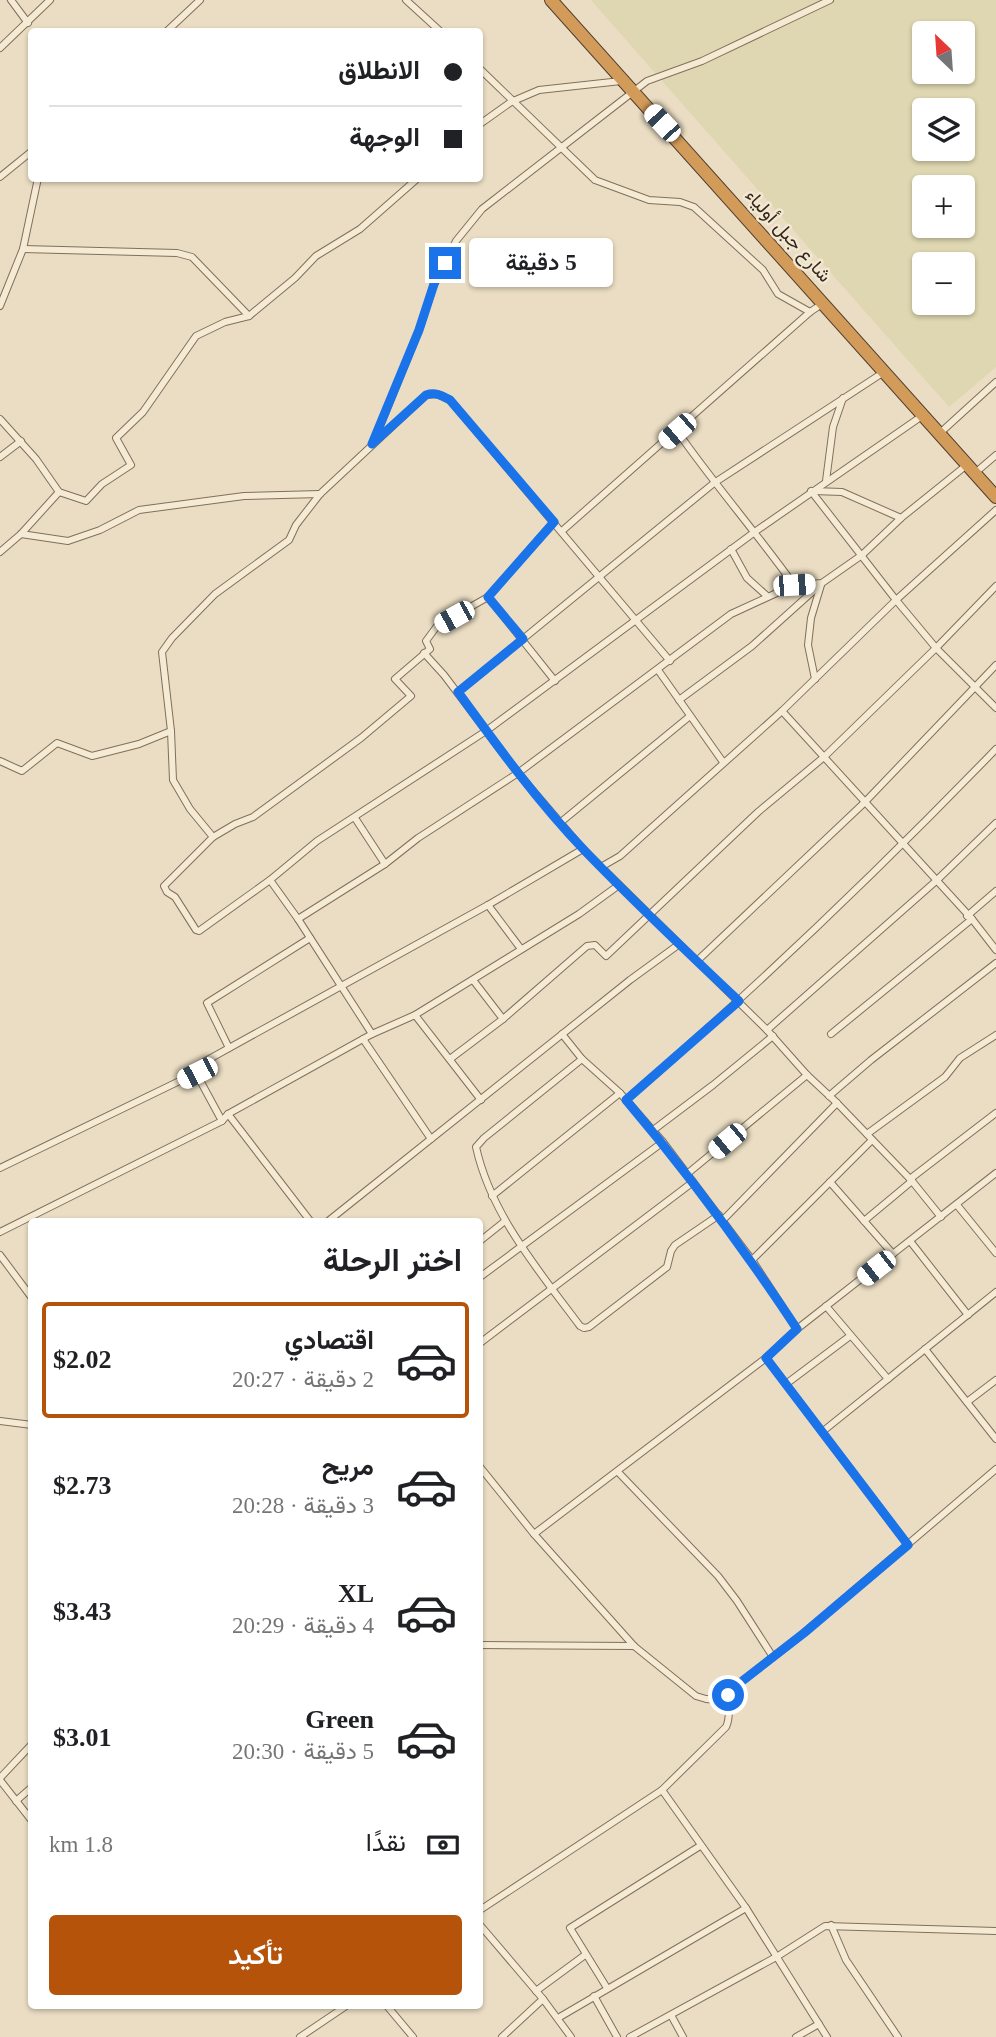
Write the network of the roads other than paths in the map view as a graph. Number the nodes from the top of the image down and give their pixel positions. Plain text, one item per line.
1 (11, 0) edge
2 (50, 0) edge
3 (200, 0) edge
4 (406, 0) edge
5 (551, 0) edge
6 (830, 0) edge
7 (28, 23) junction
8 (170, 28) edge
9 (437, 28) edge
10 (0, 48) edge
11 (483, 72) edge
12 (623, 80) junction
13 (634, 92) junction
14 (511, 102) junction
15 (483, 122) edge
16 (561, 149) junction
17 (28, 153) edge
18 (0, 177) edge
19 (37, 182) edge
20 (413, 182) edge
21 (23, 249) junction
22 (824, 303) junction
23 (0, 306) edge
24 (810, 312) junction
25 (249, 316) junction
26 (885, 371) junction
27 (996, 382) edge
28 (843, 398) junction
29 (924, 415) junction
30 (0, 419) edge
31 (677, 431) junction
32 (940, 433) junction
33 (21, 441) junction
34 (372, 444) junction
35 (996, 455) edge
36 (0, 457) edge
37 (971, 469) junction
38 (826, 481) junction
39 (714, 483) junction
40 (811, 491) junction
41 (59, 492) junction
42 (320, 494) junction
43 (996, 497) edge
44 (996, 510) edge
45 (901, 518) junction
46 (554, 522) junction
47 (562, 531) junction
48 (756, 531) junction
49 (21, 534) junction
50 (731, 549) junction
51 (0, 552) edge
52 (862, 555) junction
53 (599, 577) junction
54 (822, 583) junction
55 (794, 585) junction
56 (996, 586) edge
57 (767, 596) junction
58 (488, 597) junction
59 (896, 600) junction
60 (636, 620) junction
61 (523, 639) junction
62 (936, 648) junction
63 (424, 653) junction
64 (670, 661) junction
65 (996, 665) edge
66 (658, 670) junction
67 (815, 679) junction
68 (555, 681) junction
69 (975, 687) junction
70 (458, 692) junction
71 (679, 700) junction
72 (996, 708) edge
73 (782, 711) junction
74 (690, 716) junction
75 (171, 731) junction
76 (486, 731) junction
77 (996, 749) edge
78 (824, 757) junction
79 (0, 761) edge
80 (723, 762) junction
81 (517, 773) junction
82 (864, 803) junction
83 (355, 818) junction
84 (561, 822) junction
85 (996, 823) edge
86 (213, 837) junction
87 (903, 845) junction
88 (583, 849) junction
89 (386, 864) junction
90 (601, 867) junction
91 (270, 880) junction
92 (936, 881) junction
93 (619, 885) junction
94 (996, 891) edge
95 (488, 905) junction
96 (649, 916) junction
97 (969, 918) junction
98 (298, 919) junction
99 (310, 938) junction
100 (678, 945) junction
101 (521, 949) junction
102 (996, 950) edge
103 (697, 961) junction
104 (996, 962) edge
105 (472, 980) junction
106 (341, 986) junction
107 (739, 1001) junction
108 (415, 1015) junction
109 (503, 1019) junction
110 (767, 1030) junction
111 (372, 1034) junction
112 (562, 1034) junction
113 (831, 1034) dead end
114 (996, 1035) edge
115 (773, 1036) junction
116 (363, 1039) junction
117 (229, 1048) junction
118 (450, 1059) junction
119 (582, 1059) junction
120 (197, 1073) junction
121 (807, 1075) junction
122 (620, 1093) junction
123 (829, 1096) junction
124 (481, 1100) junction
125 (626, 1100) junction
126 (837, 1103) junction
127 (996, 1113) edge
128 (229, 1114) junction
129 (222, 1121) junction
130 (652, 1131) junction
131 (870, 1137) junction
132 (432, 1139) junction
133 (663, 1142) junction
134 (0, 1168) edge
135 (687, 1174) junction
136 (996, 1174) edge
137 (911, 1180) junction
138 (693, 1182) junction
139 (830, 1182) junction
140 (492, 1196) junction
141 (957, 1205) junction
142 (942, 1217) junction
143 (308, 1218) edge
144 (332, 1218) edge
145 (721, 1218) junction
146 (505, 1221) junction
147 (864, 1221) junction
148 (0, 1232) edge
149 (483, 1239) edge
150 (910, 1241) junction
151 (522, 1244) junction
152 (996, 1253) edge
153 (893, 1254) junction
154 (0, 1255) edge
155 (751, 1260) junction
156 (483, 1275) edge
157 (552, 1288) junction
158 (996, 1292) edge
159 (28, 1293) edge
160 (826, 1307) junction
161 (968, 1315) junction
162 (797, 1329) junction
163 (850, 1336) junction
164 (483, 1341) edge
165 (925, 1349) junction
166 (766, 1358) junction
167 (888, 1379) junction
168 (996, 1380) edge
169 (786, 1384) junction
170 (967, 1402) junction
171 (0, 1420) edge
172 (28, 1424) edge
173 (822, 1432) junction
174 (996, 1439) edge
175 (996, 1469) edge
176 (483, 1470) edge
177 (618, 1472) junction
178 (534, 1534) junction
179 (908, 1545) junction
180 (483, 1645) edge
181 (634, 1646) junction
182 (773, 1657) junction
183 (728, 1701) junction
184 (28, 1748) edge
185 (0, 1779) edge
186 (28, 1790) edge
187 (662, 1790) junction
188 (16, 1801) junction
189 (28, 1816) edge
190 (701, 1846) junction
191 (483, 1908) edge
192 (747, 1908) junction
193 (831, 1924) junction
194 (483, 1929) edge
195 (996, 1931) edge
196 (585, 1955) junction
197 (778, 1956) junction
198 (607, 1988) junction
199 (536, 1991) junction
200 (594, 1996) junction
201 (543, 1999) junction
202 (342, 2009) edge
203 (390, 2009) edge
204 (671, 2015) junction
205 (558, 2018) junction
206 (819, 2024) junction
207 (300, 2037) edge
208 (413, 2037) edge
209 (502, 2037) edge
210 (571, 2037) edge
211 (617, 2037) edge
212 (630, 2037) edge
213 (682, 2037) edge
214 (796, 2037) edge
215 (827, 2037) edge
216 (898, 2037) edge

1 - 7 street
2 - 7 street
3 - 8 street
4 - 9 street
5 - 12 highway, شارع جبل أولياء
6 - 13 street
7 - 10 street
11 - 14 street
12 - 13 highway, شارع جبل أولياء
12 - 14 street
13 - 16 street
13 - 22 highway, شارع جبل أولياء
14 - 15 street
14 - 16 street
16 - 24 street
16 - 34 street
17 - 18 street
19 - 21 street
20 - 25 street
21 - 23 street
21 - 25 street
22 - 24 street
22 - 26 highway, شارع جبل أولياء
24 - 31 street
25 - 41 street
26 - 28 street
26 - 29 highway, شارع جبل أولياء
27 - 32 street
28 - 38 street
28 - 39 street
29 - 32 highway, شارع جبل أولياء
29 - 38 street
30 - 33 street
31 - 39 street
31 - 47 street
32 - 37 highway, شارع جبل أولياء
33 - 36 street
33 - 41 street
34 - 42 street
34 - 46 street
35 - 37 street
37 - 43 highway, شارع جبل أولياء
37 - 45 street
38 - 40 street
39 - 48 street
39 - 53 street
40 - 45 street
40 - 48 street
40 - 52 street
41 - 49 street
42 - 49 street
42 - 75 street
44 - 59 street
45 - 52 street
46 - 47 street
46 - 58 street
47 - 53 street
48 - 50 street
48 - 55 street
49 - 51 street
50 - 57 street
50 - 60 street
52 - 54 street
52 - 59 street
53 - 60 street
53 - 61 street
54 - 55 street
54 - 67 street
54 - 71 street
55 - 57 street
56 - 62 street
57 - 64 street
58 - 61 street
58 - 63 street
59 - 62 street
59 - 67 street
60 - 64 street
60 - 68 street
61 - 68 street
61 - 70 street
62 - 69 street
62 - 78 street
63 - 70 street
63 - 86 street
64 - 66 street
65 - 69 street
66 - 71 street
66 - 81 street
67 - 73 street
68 - 76 street
69 - 72 street
69 - 82 street
70 - 76 street
71 - 74 street
73 - 78 street
73 - 80 street
74 - 80 street
74 - 84 street
75 - 79 street
75 - 86 street
76 - 81 street
76 - 83 street
77 - 87 street
78 - 82 street
78 - 96 street
80 - 90 street
81 - 84 street
81 - 89 street
82 - 87 street
82 - 103 street
83 - 89 street
83 - 91 street
84 - 88 street
85 - 92 street
86 - 91 street
87 - 92 street
87 - 107 street
88 - 90 street
88 - 95 street
89 - 98 street
90 - 93 street
91 - 98 street
92 - 97 street
92 - 110 street
93 - 96 street
93 - 101 street
94 - 97 street
95 - 101 street
95 - 106 street
96 - 100 street
96 - 109 street
97 - 102 street
97 - 113 street
98 - 99 street
99 - 106 street
99 - 117 street
100 - 103 street
100 - 112 street
101 - 105 street
103 - 107 street
104 - 123 street
105 - 108 street
105 - 109 street
106 - 111 street
106 - 117 street
107 - 110 street
107 - 125 street
108 - 111 street
108 - 118 street
109 - 118 street
110 - 115 street
111 - 116 street
112 - 119 street
112 - 124 street
114 - 131 street
115 - 121 street
115 - 130 street
116 - 128 street
116 - 132 street
117 - 120 street
118 - 124 street
119 - 122 street
119 - 140 street
120 - 129 street
120 - 134 street
121 - 123 street
121 - 135 street
122 - 125 street
122 - 140 street
123 - 126 street
124 - 132 street
125 - 130 street
126 - 131 street
126 - 145 street
127 - 137 street
128 - 129 street
128 - 143 street
129 - 148 street
130 - 133 street
131 - 137 street
131 - 139 street
132 - 144 street
133 - 135 street
133 - 151 street
135 - 138 street
136 - 141 street
137 - 142 street
137 - 147 street
138 - 145 street
138 - 157 street
139 - 147 street
139 - 155 street
140 - 146 street
141 - 142 street
141 - 152 street
142 - 150 street
145 - 155 street
145 - 157 street
146 - 149 street
146 - 151 street
147 - 153 street
150 - 153 street
150 - 161 street
151 - 156 street
151 - 157 street
153 - 160 street
154 - 159 street
155 - 162 street
157 - 164 street
158 - 161 street
160 - 162 street
160 - 163 street
161 - 165 street
162 - 166 street
163 - 167 street
163 - 169 street
165 - 167 street
165 - 170 street
166 - 169 street
166 - 177 street
167 - 173 street
168 - 170 street
169 - 173 street
170 - 174 street
171 - 172 street
173 - 179 street
175 - 179 street
176 - 178 street
177 - 178 street
177 - 182 street
178 - 181 street
179 - 182 street
180 - 181 street
181 - 183 street
182 - 183 street
183 - 187 street
184 - 185 street
185 - 188 street
186 - 188 street
187 - 190 street
187 - 191 street
188 - 189 street
190 - 192 street
190 - 196 street
192 - 197 street
192 - 198 street
193 - 195 street
193 - 197 street
193 - 216 street
194 - 199 street
196 - 198 street
196 - 199 street
197 - 204 street
197 - 206 street
198 - 200 street
199 - 201 street
200 - 205 street
200 - 211 street
201 - 205 street
201 - 209 street
202 - 207 street
203 - 208 street
204 - 212 street
204 - 213 street
205 - 210 street
206 - 214 street
206 - 215 street

